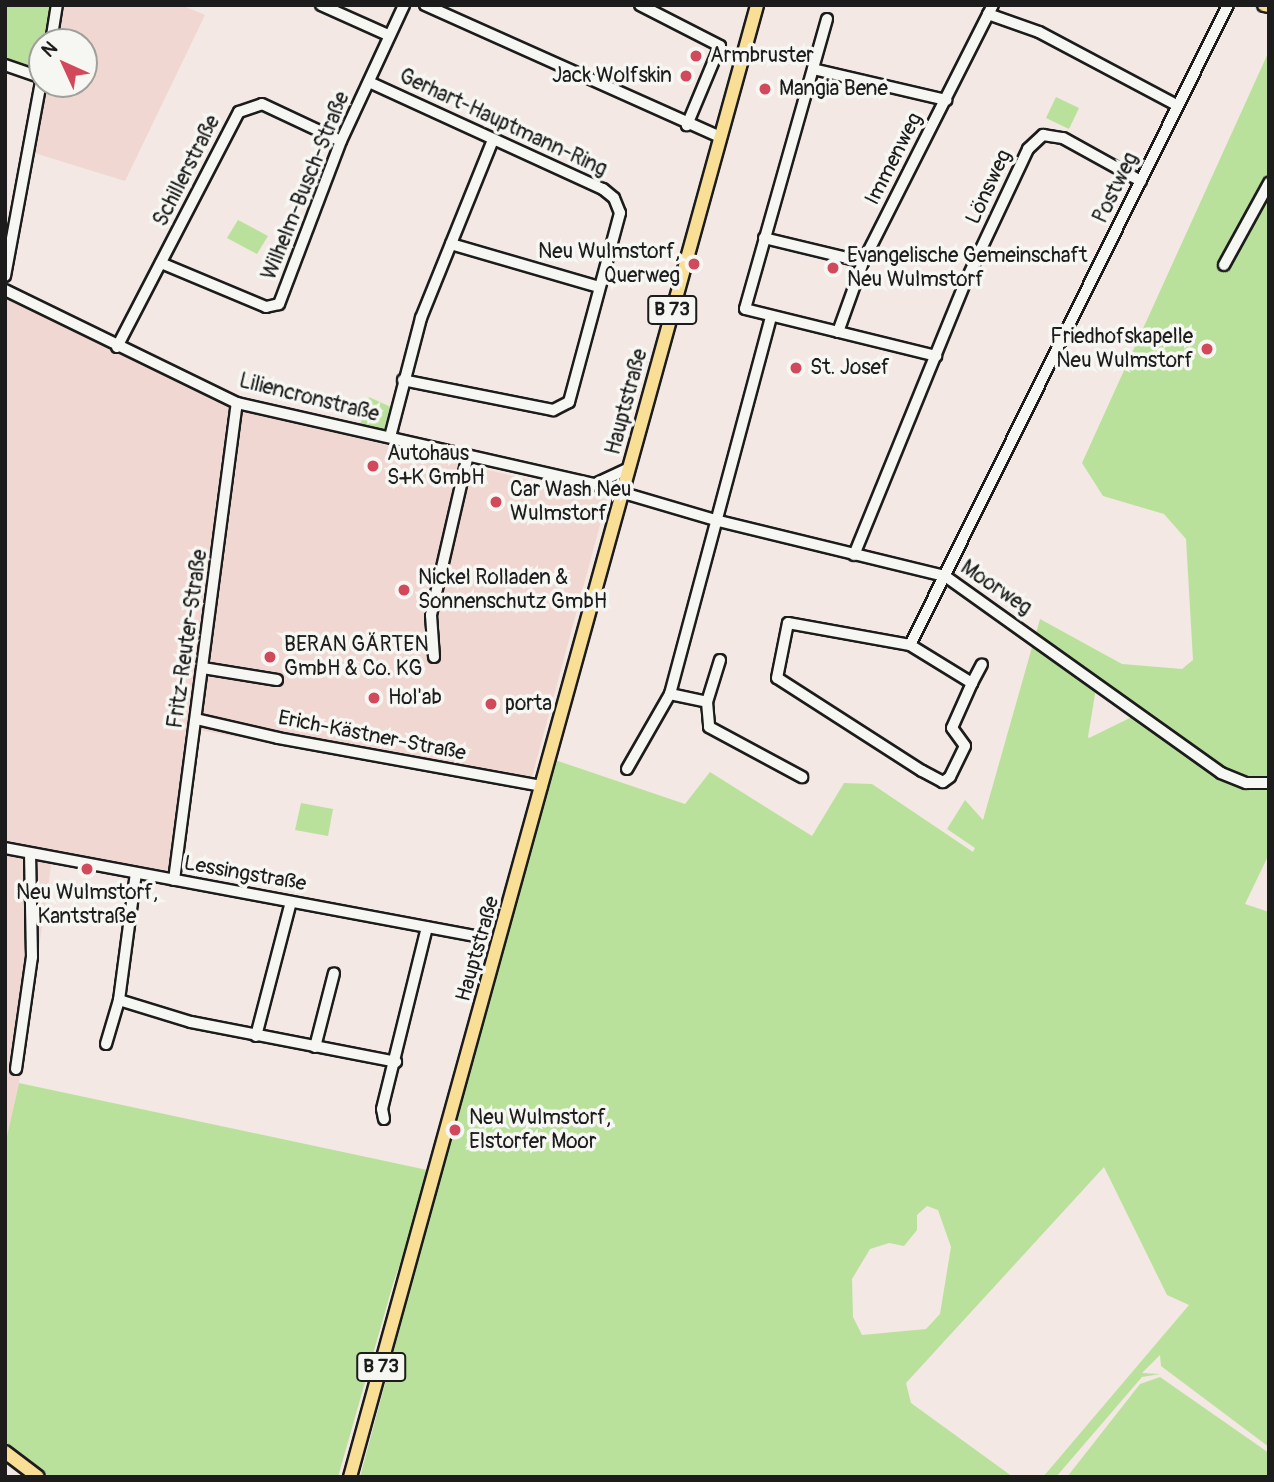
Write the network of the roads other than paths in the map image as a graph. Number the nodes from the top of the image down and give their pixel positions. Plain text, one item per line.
1 (57, 5) edge
2 (321, 5) edge
3 (404, 5) edge
4 (425, 5) edge
5 (640, 5) edge
6 (757, 5) edge
7 (1228, 5) edge
8 (990, 8) edge
9 (827, 19) dead end
10 (53, 28) edge
11 (388, 35) junction
12 (5, 65) edge
13 (813, 69) junction
14 (28, 72) edge
15 (369, 82) junction
16 (38, 98) edge
17 (946, 100) junction
18 (1178, 106) junction
19 (687, 125) junction
20 (720, 137) junction
21 (493, 140) junction
22 (341, 141) junction
23 (1141, 181) junction
24 (1269, 183) edge
25 (764, 238) junction
26 (451, 244) junction
27 (863, 262) junction
28 (161, 263) junction
29 (1224, 265) dead end
30 (5, 276) edge
31 (599, 287) junction
32 (5, 290) edge
33 (771, 316) junction
34 (838, 332) junction
35 (117, 347) junction
36 (936, 356) junction
37 (403, 380) junction
38 (237, 403) junction
39 (390, 437) junction
40 (468, 455) junction
41 (629, 468) junction
42 (593, 484) junction
43 (622, 492) junction
44 (719, 521) junction
45 (854, 555) junction
46 (945, 576) junction
47 (910, 645) junction
48 (434, 657) dead end
49 (720, 660) dead end
50 (982, 664) dead end
51 (203, 668) junction
52 (277, 680) dead end
53 (972, 683) junction
54 (670, 694) junction
55 (706, 702) junction
56 (196, 719) junction
57 (626, 769) dead end
58 (802, 777) dead end
59 (1269, 783) edge
60 (542, 786) junction
61 (5, 848) edge
62 (30, 854) junction
63 (136, 873) junction
64 (174, 880) junction
65 (291, 902) junction
66 (427, 927) junction
67 (479, 937) dead end
68 (334, 973) dead end
69 (119, 1000) junction
70 (256, 1036) junction
71 (106, 1044) dead end
72 (315, 1047) junction
73 (396, 1062) junction
74 (16, 1069) dead end
75 (384, 1119) dead end
76 (5, 1452) edge
77 (37, 1477) edge
78 (351, 1477) edge

1 - 10 street
2 - 11 street
3 - 11 street, Wilhelm-Busch-Straße
4 - 19 street
5 - 19 street
6 - 20 main road, Hauptstraße / B 73
7 - 18 street, Postweg
8 - 17 street, Immenweg
8 - 18 street
9 - 13 street
11 - 15 street, Wilhelm-Busch-Straße
12 - 14 street
13 - 17 street
13 - 25 street
15 - 21 street, Gerhart-Hauptmann-Ring
15 - 22 street, Wilhelm-Busch-Straße
16 - 30 street
17 - 27 street, Immenweg
18 - 23 street, Postweg
19 - 20 street
20 - 41 main road, Hauptstraße / B 73
21 - 26 street
21 - 31 street, Gerhart-Hauptmann-Ring
22 - 28 street, Schillerstraße
22 - 28 street, Wilhelm-Busch-Straße
23 - 36 street, Lönsweg
23 - 46 street, Postweg
24 - 29 street
25 - 27 street
25 - 33 street
26 - 31 street
26 - 37 street
27 - 34 street, Immenweg
28 - 35 street, Schillerstraße
31 - 37 street, Gerhart-Hauptmann-Ring
32 - 35 street, Liliencronstraße
33 - 34 street
33 - 44 street
34 - 36 street
35 - 38 street, Liliencronstraße
36 - 45 street, Lönsweg
37 - 39 street
38 - 39 street, Liliencronstraße
38 - 51 street, Fritz-Reuter-Straße
39 - 40 street, Liliencronstraße
40 - 42 street, Liliencronstraße
40 - 48 street
41 - 42 street
41 - 43 main road, Hauptstraße / B 73
42 - 43 street, Liliencronstraße
43 - 44 street, Moorweg
43 - 60 main road, Hauptstraße / B 73
44 - 45 street, Moorweg
44 - 54 street
45 - 46 street, Moorweg
46 - 47 street, Postweg
46 - 59 street, Moorweg
47 - 53 street
47 - 53 street
49 - 55 street
50 - 53 street
51 - 52 street
51 - 56 street, Fritz-Reuter-Straße
54 - 55 street
54 - 57 street
55 - 58 street
56 - 60 street, Erich-Kästner-Straße
56 - 64 street, Fritz-Reuter-Straße
60 - 78 main road, Hauptstraße / B 73
61 - 62 street, Lessingstraße
62 - 63 street, Lessingstraße
62 - 74 street
63 - 64 street, Lessingstraße
63 - 69 street
64 - 65 street, Lessingstraße
65 - 66 street, Lessingstraße
65 - 70 street
66 - 67 street, Lessingstraße
66 - 73 street
68 - 72 street
69 - 70 street
69 - 71 street
70 - 72 street
72 - 73 street
73 - 75 street
76 - 77 main road

